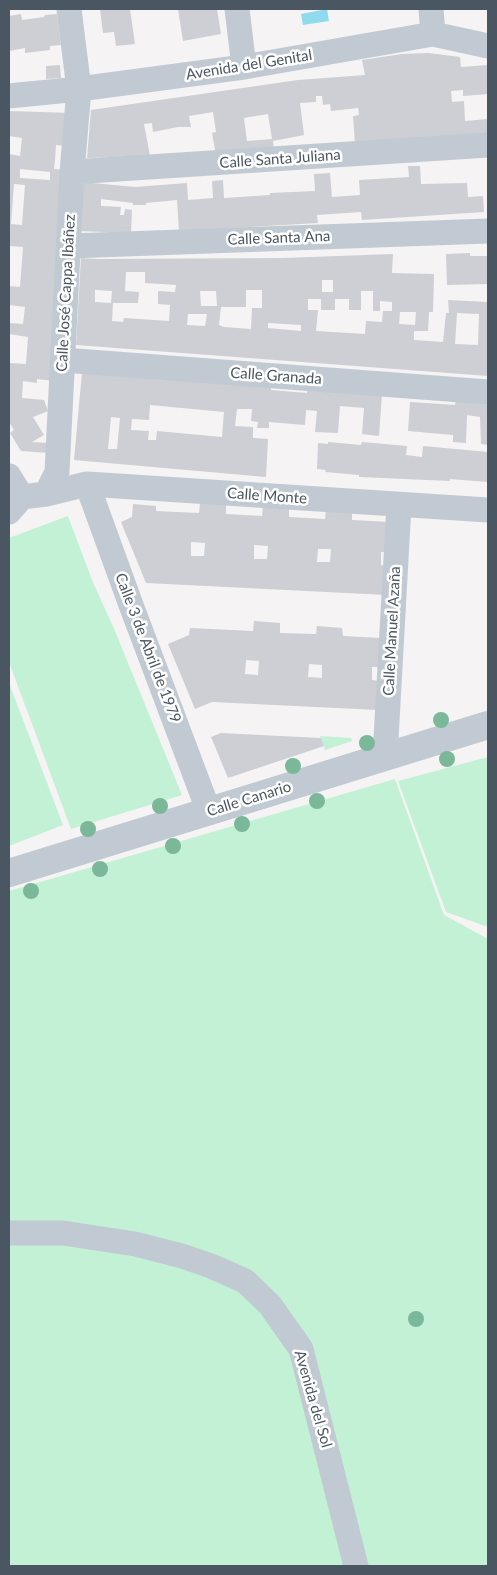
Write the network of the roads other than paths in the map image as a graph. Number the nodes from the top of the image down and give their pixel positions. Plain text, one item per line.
1 (237, 9) edge
2 (431, 9) edge
3 (66, 10) edge
4 (433, 34) junction
5 (488, 46) edge
6 (244, 67) junction
7 (79, 89) junction
8 (9, 96) edge
9 (488, 145) edge
10 (72, 172) junction
11 (488, 231) edge
12 (69, 246) junction
13 (63, 360) junction
14 (488, 392) edge
15 (9, 476) edge
16 (87, 484) junction
17 (46, 494) junction
18 (15, 505) edge
19 (399, 505) junction
20 (488, 510) edge
21 (488, 725) edge
22 (385, 757) junction
23 (209, 812) junction
24 (9, 873) edge
25 (9, 1233) edge
26 (356, 1566) edge

1 - 6 street
2 - 4 street
3 - 7 street, Calle José Cappa Ibáñez
4 - 5 street, Avenida del Genital
4 - 6 street, Avenida del Genital
6 - 7 street, Avenida del Genital
7 - 8 street, Avenida del Genital
7 - 10 street, Calle José Cappa Ibáñez
9 - 10 street, Calle Santa Juliana
10 - 12 street, Calle José Cappa Ibáñez
11 - 12 street, Calle Santa Ana
12 - 13 street, Calle José Cappa Ibáñez
13 - 14 street, Calle Granada
13 - 17 street, Calle José Cappa Ibáñez
15 - 18 street
16 - 17 street, Calle Monte
16 - 19 street, Calle Monte
16 - 23 street, Calle 3 de Abril de 1979
17 - 18 street, Calle Monte
19 - 20 street, Calle Monte
19 - 22 street, Calle Manuel Azaña
21 - 22 street, Calle Canario
22 - 23 street, Calle Canario
23 - 24 street, Calle Canario
25 - 26 street, Avenida del Sol

